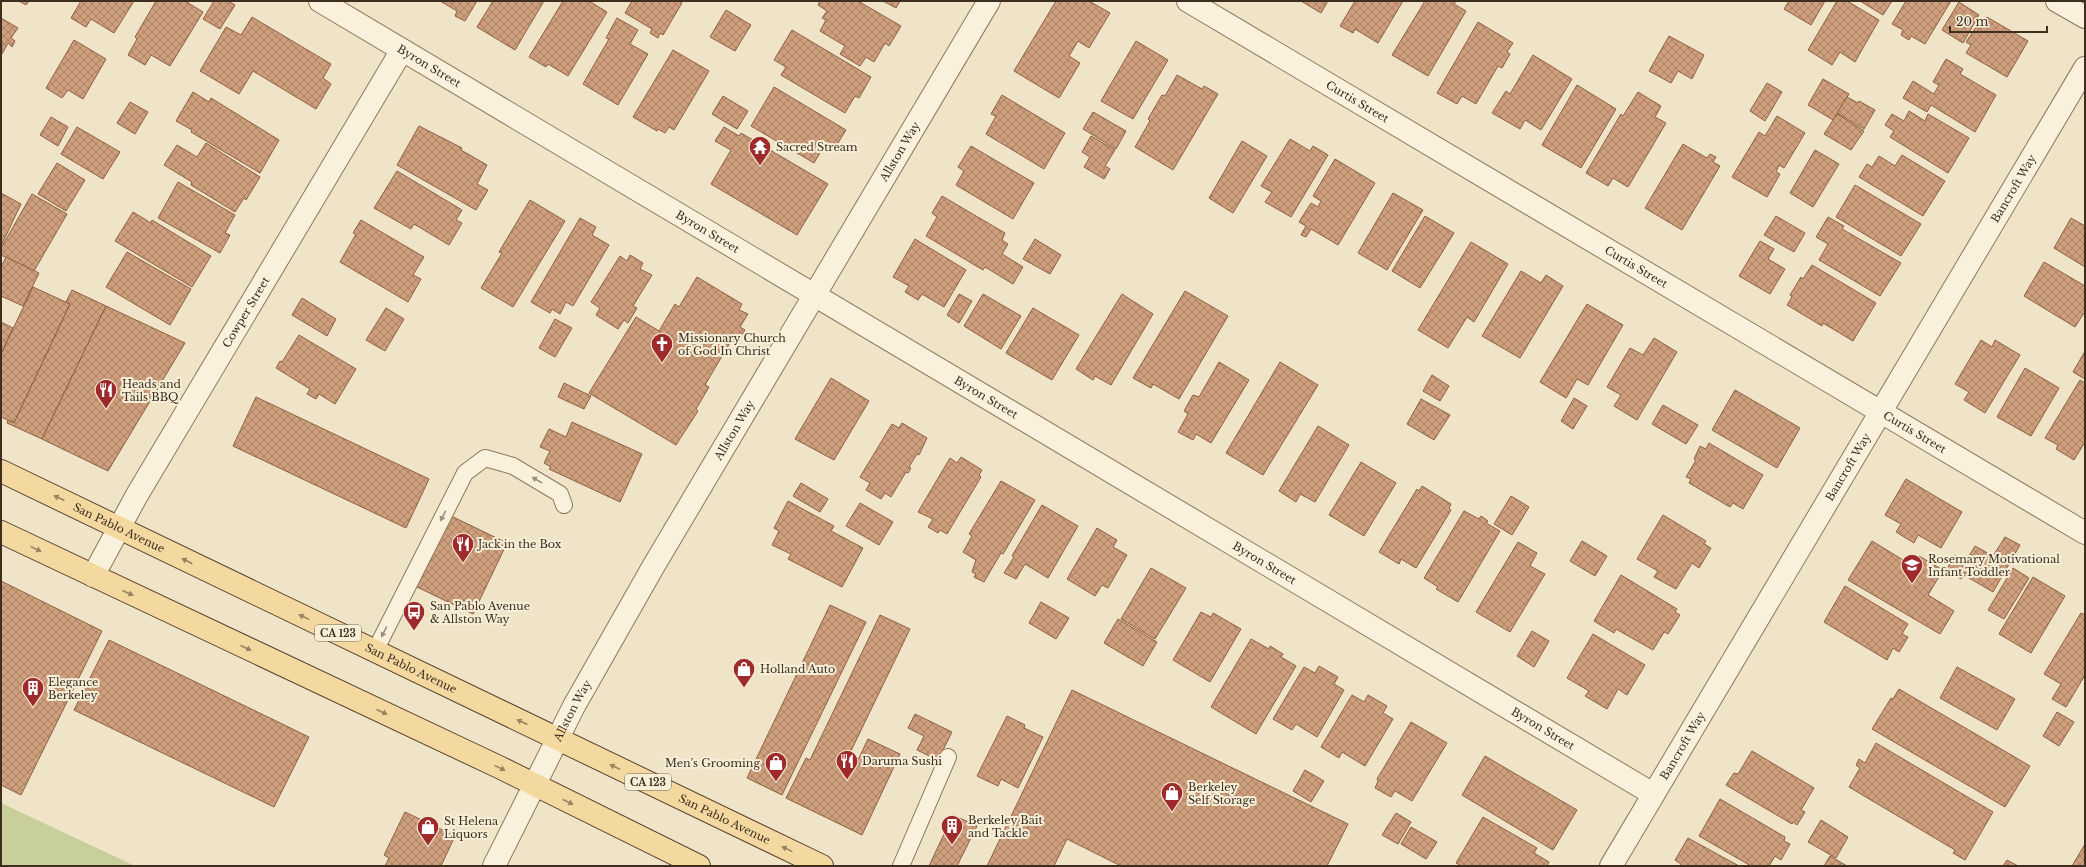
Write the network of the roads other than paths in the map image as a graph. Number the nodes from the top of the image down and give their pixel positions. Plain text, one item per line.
1 (320, 1) edge
2 (989, 1) edge
3 (1188, 1) edge
4 (2058, 1) edge
5 (2085, 17) edge
6 (402, 50) junction
7 (2085, 68) edge
8 (814, 296) junction
9 (1881, 413) junction
10 (1, 471) edge
11 (564, 505) dead end
12 (120, 526) junction
13 (1, 532) edge
14 (2085, 533) edge
15 (92, 576) junction
16 (375, 651) junction
17 (558, 739) junction
18 (948, 757) dead end
19 (534, 785) junction
20 (1652, 794) junction
21 (494, 866) edge
22 (699, 866) edge
23 (822, 866) edge
24 (901, 866) edge
25 (1611, 866) edge

1 - 6 street, Byron Street
2 - 8 street, Allston Way
3 - 9 street, Curtis Street
4 - 5 street
6 - 8 street, Byron Street
6 - 12 street, Cowper Street
7 - 9 street, Bancroft Way
8 - 17 street, Allston Way
8 - 20 street, Byron Street
9 - 14 street, Curtis Street
9 - 20 street, Bancroft Way
12 -> 10 main road, San Pablo Avenue / CA 123
11 -> 16 lane
12 - 15 street, Cowper Street
16 -> 12 main road, San Pablo Avenue / CA 123
13 -> 15 main road
15 -> 19 main road
17 -> 16 main road, San Pablo Avenue / CA 123
17 - 19 street, Allston Way
23 -> 17 main road, San Pablo Avenue / CA 123
18 - 24 lane
19 - 21 street, Allston Way
19 -> 22 main road
20 - 25 street, Bancroft Way

